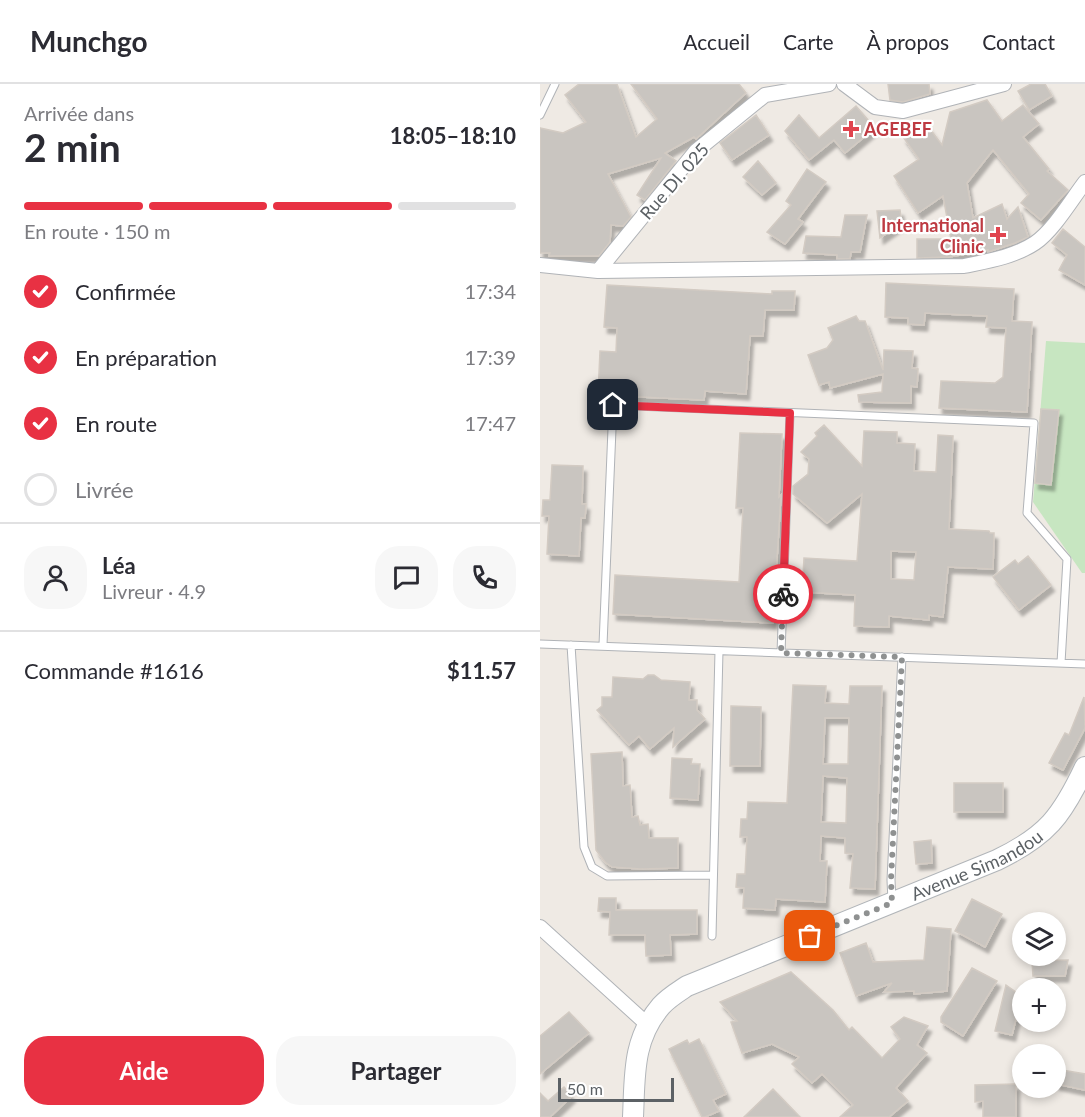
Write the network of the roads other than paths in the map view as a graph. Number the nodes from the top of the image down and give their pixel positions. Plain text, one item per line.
1 (555, 84) edge
2 (755, 84) edge
3 (829, 84) edge
4 (844, 84) edge
5 (1004, 84) edge
6 (958, 90) edge
7 (765, 95) junction
8 (540, 115) edge
9 (1085, 182) edge
10 (540, 265) edge
11 (598, 271) junction
12 (790, 413) junction
13 (540, 644) edge
14 (571, 645) junction
15 (603, 645) junction
16 (719, 651) junction
17 (781, 653) junction
18 (902, 657) junction
19 (1061, 663) junction
20 (1085, 664) edge
21 (1085, 767) edge
22 (713, 875) junction
23 (892, 903) junction
24 (540, 927) edge
25 (712, 936) dead end
26 (648, 1025) junction
27 (633, 1117) edge

1 - 8 lane
2 - 7 street
3 - 7 street, Rue DI. 025
4 - 6 street
5 - 6 street
7 - 11 street, Rue DI. 025
9 - 11 street
10 - 11 street
12 - 15 lane
12 - 17 lane
12 - 19 lane
13 - 14 lane
14 - 15 lane
14 - 22 lane
15 - 16 lane
16 - 17 lane
16 - 22 lane
17 - 18 lane
18 - 19 lane
18 - 23 lane
19 - 20 lane
21 - 23 main road, Avenue Simandou
22 - 25 lane
23 - 26 main road, Avenue Simandou
24 - 26 street
26 - 27 main road, Avenue Simandou

